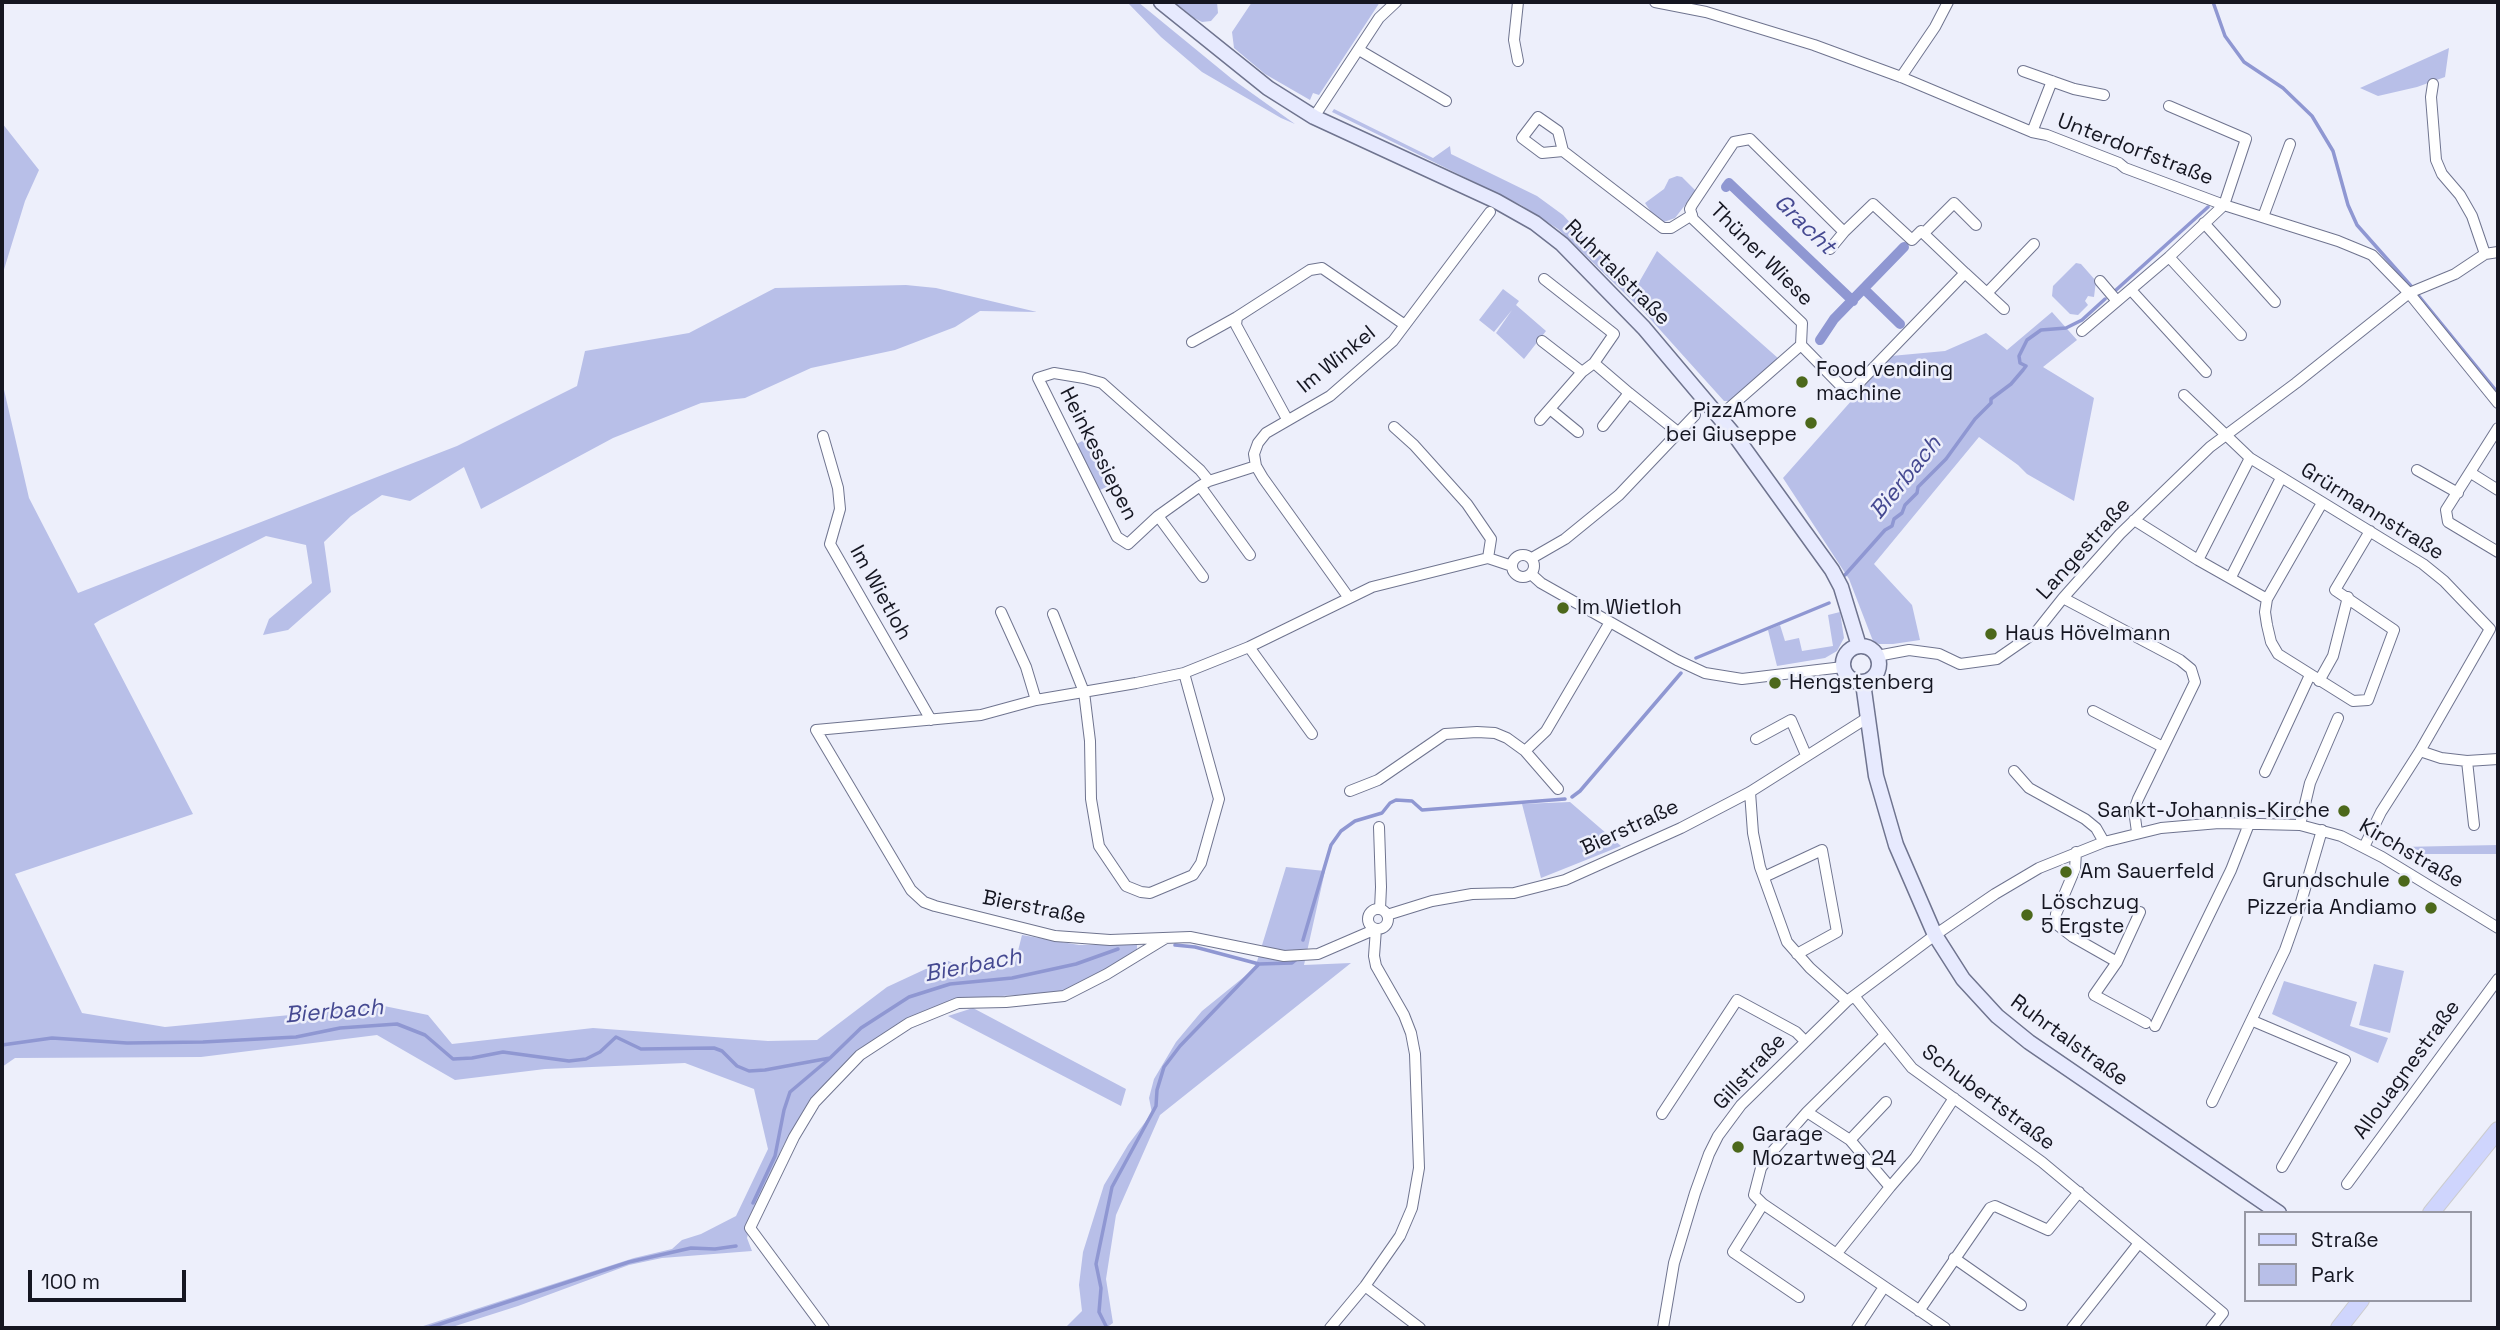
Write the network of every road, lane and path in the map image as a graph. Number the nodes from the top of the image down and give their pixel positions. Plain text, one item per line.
1 (1161, 2) edge
2 (1396, 2) edge
3 (1518, 2) edge
4 (1656, 2) edge
5 (1948, 2) edge
6 (1359, 50) junction
7 (1518, 61) dead end
8 (2023, 71) dead end
9 (1901, 77) junction
10 (2052, 81) junction
11 (2433, 84) dead end
12 (2104, 95) dead end
13 (1446, 102) dead end
14 (2169, 106) dead end
15 (1314, 117) junction
16 (2032, 132) junction
17 (2290, 144) dead end
18 (1563, 151) dead end
19 (2224, 205) junction
20 (1490, 212) dead end
21 (1692, 215) junction
22 (2263, 217) junction
23 (2204, 223) junction
24 (1976, 225) dead end
25 (1844, 232) junction
26 (1924, 233) junction
27 (2034, 244) dead end
28 (1830, 249) dead end
29 (2498, 252) edge
30 (2485, 254) junction
31 (2169, 257) junction
32 (1965, 273) junction
33 (1544, 279) dead end
34 (2103, 285) dead end
35 (2131, 290) junction
36 (1987, 293) junction
37 (2409, 293) junction
38 (2116, 300) junction
39 (2275, 302) dead end
40 (2004, 309) dead end
41 (1237, 317) junction
42 (1405, 324) junction
43 (2082, 331) dead end
44 (2241, 335) dead end
45 (1542, 341) dead end
46 (1192, 342) dead end
47 (1801, 345) junction
48 (1594, 363) junction
49 (1582, 372) junction
50 (2206, 372) dead end
51 (1629, 393) junction
52 (2184, 396) dead end
53 (2498, 402) edge
54 (1550, 410) junction
55 (1695, 415) dead end
56 (1720, 416) junction
57 (1287, 419) junction
58 (1539, 420) dead end
59 (1603, 426) dead end
60 (1394, 427) dead end
61 (2498, 428) edge
62 (1578, 432) dead end
63 (1679, 433) junction
64 (2227, 434) junction
65 (824, 436) dead end
66 (2250, 458) junction
67 (1256, 466) junction
68 (2417, 470) dead end
69 (2471, 473) junction
70 (2281, 478) junction
71 (1204, 483) junction
72 (2498, 490) edge
73 (2458, 494) junction
74 (2322, 503) junction
75 (1158, 516) junction
76 (2134, 520) junction
77 (2370, 531) junction
78 (2498, 552) edge
79 (1250, 555) dead end
80 (1488, 558) junction
81 (1532, 558) junction
82 (2198, 560) junction
83 (1512, 566) junction
84 (1531, 574) junction
85 (1203, 578) dead end
86 (2231, 578) junction
87 (2348, 597) junction
88 (1349, 598) junction
89 (2063, 598) junction
90 (2267, 599) junction
91 (1000, 612) dead end
92 (1053, 614) dead end
93 (1610, 622) junction
94 (1859, 646) junction
95 (1249, 647) junction
96 (1877, 656) junction
97 (1843, 667) junction
98 (1184, 673) junction
99 (2310, 674) junction
100 (2319, 681) junction
101 (1863, 683) junction
102 (1084, 692) junction
103 (1036, 699) junction
104 (2093, 712) dead end
105 (2338, 718) dead end
106 (1867, 719) junction
107 (931, 720) junction
108 (1312, 734) dead end
109 (1756, 739) dead end
110 (2163, 747) junction
111 (1525, 751) junction
112 (2420, 751) junction
113 (1806, 755) junction
114 (2498, 759) edge
115 (2467, 761) junction
116 (2014, 771) dead end
117 (2266, 772) dead end
118 (1558, 789) dead end
119 (1350, 791) dead end
120 (1750, 792) junction
121 (2249, 824) junction
122 (2300, 825) junction
123 (2474, 825) dead end
124 (1379, 827) dead end
125 (2322, 830) junction
126 (2137, 832) junction
127 (2105, 842) junction
128 (2364, 847) junction
129 (2076, 852) junction
130 (1764, 877) junction
131 (1383, 912) junction
132 (2140, 912) dead end
133 (2498, 928) edge
134 (1376, 929) junction
135 (1935, 935) junction
136 (1167, 938) junction
137 (1797, 954) junction
138 (2117, 962) junction
139 (2498, 979) edge
140 (1850, 999) junction
141 (2253, 1021) junction
142 (1884, 1036) junction
143 (1805, 1041) junction
144 (1954, 1098) junction
145 (1886, 1102) dead end
146 (2212, 1102) dead end
147 (1807, 1112) junction
148 (1662, 1114) dead end
149 (2498, 1130) edge
150 (1850, 1140) junction
151 (2282, 1167) dead end
152 (2347, 1184) dead end
153 (1890, 1187) junction
154 (2079, 1192) junction
155 (1763, 1204) junction
156 (2275, 1211) edge
157 (2433, 1211) edge
158 (2139, 1243) junction
159 (1837, 1253) junction
160 (1954, 1258) junction
161 (1365, 1286) junction
162 (1884, 1287) junction
163 (1799, 1297) dead end
164 (2359, 1302) edge
165 (2021, 1305) dead end
166 (1919, 1311) junction
167 (824, 1328) edge
168 (1330, 1328) edge
169 (1420, 1328) edge
170 (1663, 1328) edge
171 (1857, 1328) edge
172 (1945, 1328) edge
173 (2072, 1328) edge
174 (2211, 1328) edge
175 (2339, 1328) edge

1 - 15 main road, Ruhrtalstraße
2 - 6 street
3 - 7 street
4 - 9 street, Unterdorfstraße
5 - 9 street
6 - 13 street
6 - 15 street
8 - 10 street, Unterdorfstraße
9 - 16 street, Unterdorfstraße
10 - 12 street, Unterdorfstraße
10 - 16 street, Unterdorfstraße
11 - 30 street
14 - 19 street, Unterdorfstraße
15 - 56 main road, Ruhrtalstraße
16 - 19 street, Unterdorfstraße
17 - 22 street
18 - 21 street
19 - 22 street, Unterdorfstraße
19 - 23 street
20 - 42 street, Im Winkel
21 - 25 street, Thüner Wiese
21 - 47 street, Thüner Wiese
22 - 37 street, Unterdorfstraße
23 - 31 street
23 - 39 street
24 - 26 street
25 - 26 street
25 - 28 street
26 - 32 street
27 - 36 street
29 - 30 street
30 - 37 street, Langestraße
31 - 35 street
31 - 44 street
32 - 36 street
32 - 47 street
33 - 48 street
34 - 38 street
35 - 38 street
35 - 50 street
36 - 40 street
37 - 53 street, Unterdorfstraße
37 - 64 street, Langestraße
38 - 43 street
41 - 42 street
41 - 46 street
41 - 57 street
42 - 57 street, Im Winkel
45 - 49 street
47 - 56 street
48 - 49 street
48 - 51 street
49 - 54 street
51 - 59 street
51 - 63 street
52 - 64 street
54 - 58 street
54 - 62 street
55 - 63 street
56 - 94 main road, Ruhrtalstraße
57 - 67 street, Im Winkel
60 - 80 street
61 - 69 street
63 - 81 street
64 - 66 street, Grürmannstraße
64 - 76 street, Langestraße
65 - 107 street, Im Wietloh
66 - 70 street, Grürmannstraße
66 - 82 street
67 - 71 street
67 - 88 street
68 - 73 street
69 - 72 street
69 - 73 street
70 - 74 street, Grürmannstraße
70 - 86 street, Grürmannstraße
71 - 75 street
71 - 75 street, Heinkessiepen
71 - 79 street
73 - 78 street, Grürmannstraße
74 - 77 street, Grürmannstraße
74 - 90 street
75 - 85 street
76 - 82 street
76 - 89 street, Langestraße
77 - 87 street
77 - 112 street, Grürmannstraße
80 - 83 street
80 - 88 street
81 - 83 street
81 - 84 street
82 - 86 street
83 - 84 street
84 - 93 street
86 - 90 street
87 - 100 street
87 - 100 street
88 - 95 street
89 - 96 street, Langestraße
89 - 110 street
90 - 99 street
91 - 103 street
92 - 102 street
93 - 97 street
93 - 111 street
94 - 96 main road
94 - 97 main road
95 - 98 street
95 - 108 street
96 - 101 main road
97 - 101 main road
98 - 102 street
98 - 102 street
99 - 100 street
99 - 117 street
101 - 106 main road, Ruhrtalstraße
102 - 103 street
103 - 107 street
104 - 110 street
105 - 122 street
106 - 113 street, Bierstraße
106 - 135 main road, Ruhrtalstraße
107 - 136 street, Bierstraße
109 - 113 street
110 - 126 street
111 - 118 street
111 - 119 street
112 - 115 street
112 - 128 street, Grürmannstraße
113 - 120 street, Bierstraße
114 - 115 street
115 - 123 street
116 - 127 street
120 - 130 street, Schubertstraße
120 - 131 street, Bierstraße
121 - 122 street, Kirchstraße
121 - 126 street, Kirchstraße
121 - 138 street
122 - 125 street, Kirchstraße
124 - 131 street
125 - 128 street, Kirchstraße
125 - 141 street
126 - 127 street, Kirchstraße
127 - 129 street, Kirchstraße
128 - 133 street, Kirchstraße
129 - 135 street, Kirchstraße
129 - 138 street
130 - 137 street, Schubertstraße
130 - 137 street
131 - 134 street
131 - 134 street
132 - 138 street
134 - 136 street, Bierstraße
134 - 161 street
135 - 140 street, Gillstraße
135 - 156 main road, Ruhrtalstraße
136 - 167 street
137 - 140 street, Schubertstraße
139 - 152 street, Allouagnestraße
140 - 142 street, Schubertstraße
140 - 143 street, Gillstraße
141 - 146 street
141 - 151 street
142 - 144 street, Schubertstraße
142 - 147 street
143 - 148 street
143 - 170 street, Gillstraße
144 - 153 street
144 - 154 street, Schubertstraße
145 - 150 street
147 - 150 street
147 - 155 street
149 - 157 main road
150 - 153 street
153 - 159 street
154 - 158 street, Schubertstraße
154 - 160 street
155 - 159 street
155 - 163 street
158 - 173 street
158 - 174 street, Schubertstraße
159 - 162 street
160 - 165 street
160 - 166 street
161 - 168 street
161 - 169 street
162 - 166 street
162 - 171 street
164 - 175 main road
166 - 172 street

